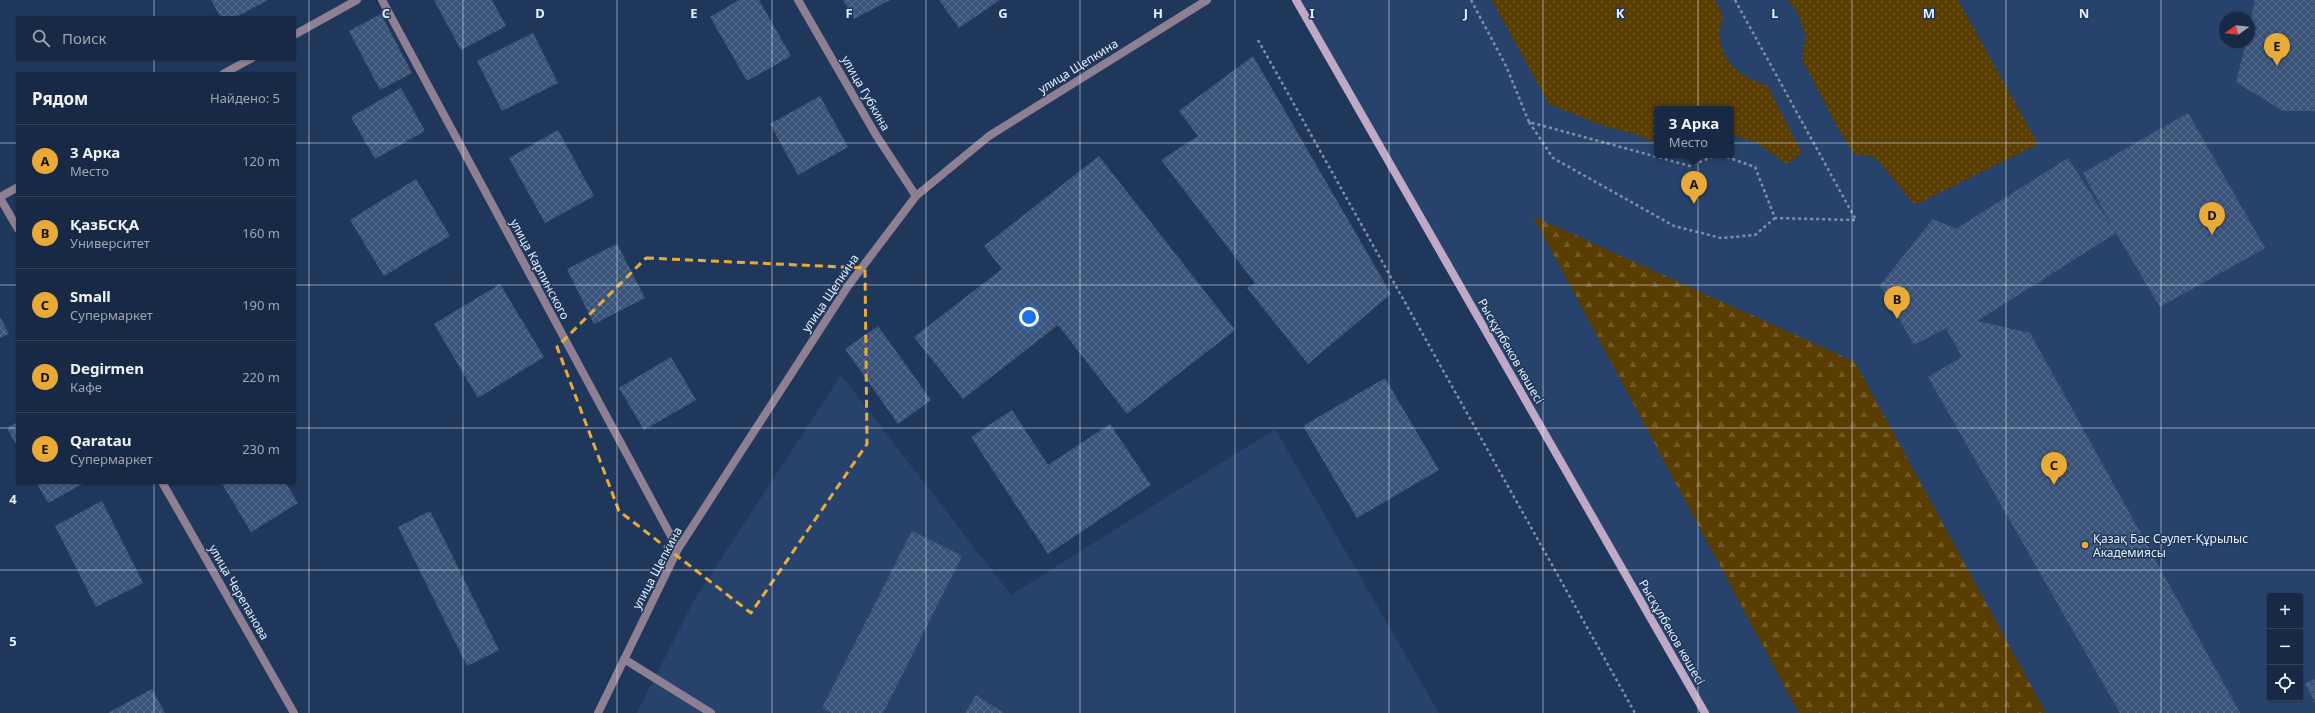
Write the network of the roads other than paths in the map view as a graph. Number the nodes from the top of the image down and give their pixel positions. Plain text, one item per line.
1 (357, 0) edge
2 (382, 0) edge
3 (798, 0) edge
4 (1207, 0) edge
5 (1296, 0) edge
6 (296, 34) edge
7 (248, 60) edge
8 (227, 72) edge
9 (16, 188) edge
10 (916, 196) junction
11 (0, 197) edge
12 (16, 225) edge
13 (163, 484) edge
14 (678, 549) junction
15 (624, 659) junction
16 (294, 713) edge
17 (598, 713) edge
18 (711, 713) edge
19 (1705, 713) edge

1 - 6 street
2 - 14 street, улица Карпинского
3 - 10 street, улица Губкина
4 - 10 street, улица Щепкина
5 - 19 street, Рысқұлбеков көшесі
7 - 8 street
9 - 11 street
10 - 14 street, улица Щепкина
11 - 12 street
13 - 16 street, улица Черепанова
14 - 15 street, улица Щепкина
15 - 17 street, улица Щепкина
15 - 18 street

